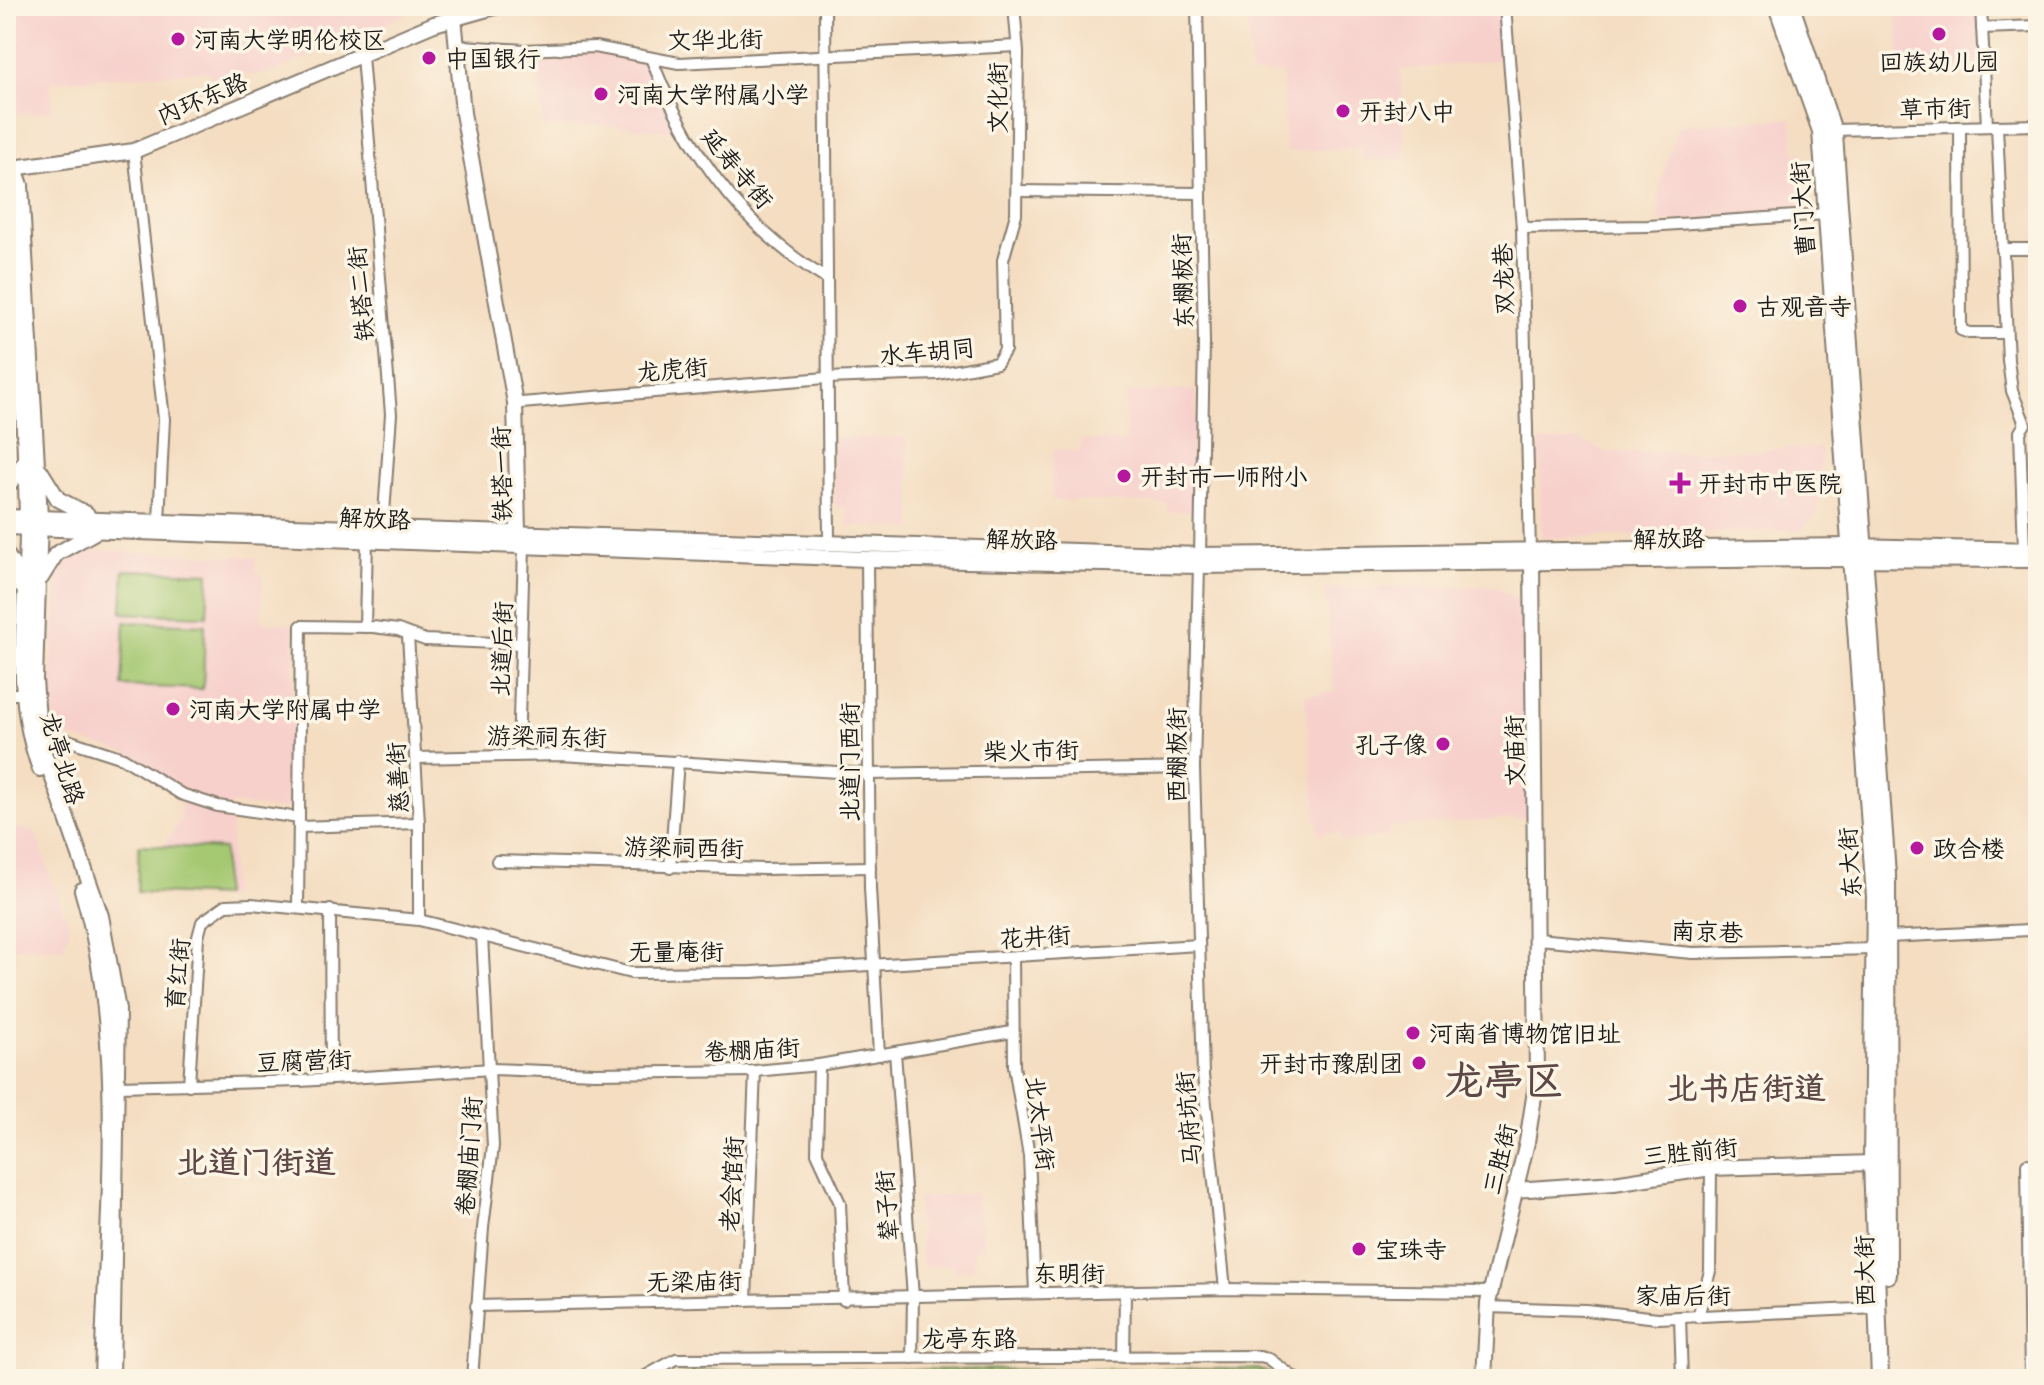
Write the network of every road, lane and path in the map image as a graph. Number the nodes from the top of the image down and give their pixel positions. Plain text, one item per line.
1 (498, 6) edge
2 (825, 6) edge
3 (1014, 6) edge
4 (1197, 6) edge
5 (1505, 6) edge
6 (1777, 6) edge
7 (1791, 6) edge
8 (1981, 6) edge
9 (457, 13) edge
10 (2038, 26) edge
11 (1982, 28) junction
12 (463, 46) junction
13 (1017, 46) junction
14 (362, 56) junction
15 (825, 56) junction
16 (651, 58) junction
17 (2038, 125) edge
18 (1992, 126) junction
19 (1960, 127) junction
20 (1833, 130) junction
21 (134, 151) junction
22 (10, 169) edge
23 (1017, 191) junction
24 (1199, 193) junction
25 (1826, 214) junction
26 (1522, 228) junction
27 (2002, 249) junction
28 (2038, 249) edge
29 (825, 278) junction
30 (2005, 333) junction
31 (826, 378) junction
32 (14, 387) edge
33 (521, 403) junction
34 (30, 459) junction
35 (6, 489) edge
36 (6, 517) edge
37 (159, 521) junction
38 (34, 522) junction
39 (102, 524) junction
40 (6, 527) edge
41 (383, 528) junction
42 (522, 537) junction
43 (367, 539) junction
44 (829, 542) junction
45 (2031, 550) edge
46 (1856, 553) junction
47 (6, 554) edge
48 (1531, 556) junction
49 (867, 559) junction
50 (2038, 560) edge
51 (1200, 561) junction
52 (30, 600) junction
53 (365, 627) junction
54 (408, 635) junction
55 (521, 644) junction
56 (6, 694) edge
57 (24, 694) junction
58 (38, 719) junction
59 (518, 754) junction
60 (416, 758) junction
61 (678, 761) junction
62 (1194, 768) junction
63 (869, 774) junction
64 (299, 822) junction
65 (419, 823) junction
66 (497, 861) dead end
67 (870, 867) junction
68 (670, 868) junction
69 (298, 907) junction
70 (330, 910) junction
71 (419, 920) junction
72 (482, 936) junction
73 (1888, 937) junction
74 (1537, 939) junction
75 (1199, 945) junction
76 (2038, 946) edge
77 (1875, 949) junction
78 (1013, 958) junction
79 (873, 965) junction
80 (1012, 1032) junction
81 (895, 1052) junction
82 (879, 1055) junction
83 (819, 1065) junction
84 (492, 1069) junction
85 (755, 1071) junction
86 (331, 1079) junction
87 (189, 1085) junction
88 (119, 1086) junction
89 (1879, 1163) junction
90 (2027, 1164) dead end
91 (1711, 1168) junction
92 (1514, 1190) junction
93 (1225, 1289) junction
94 (1035, 1292) junction
95 (1125, 1294) junction
96 (913, 1297) junction
97 (1489, 1299) junction
98 (746, 1300) junction
99 (844, 1300) junction
100 (476, 1306) junction
101 (1878, 1308) junction
102 (1680, 1317) junction
103 (1698, 1317) junction
104 (1124, 1357) junction
105 (912, 1358) junction
106 (102, 1379) edge
107 (112, 1379) edge
108 (472, 1379) edge
109 (640, 1379) edge
110 (1296, 1379) edge
111 (1484, 1379) edge
112 (1682, 1379) edge
113 (1880, 1379) edge
114 (1890, 1379) edge
115 (2030, 1379) edge

1 - 9 main road, 内环东路
2 - 15 street
3 - 13 street, 文化街
4 - 24 street, 东棚板街
5 - 26 street, 双龙巷
6 - 25 main road, 曹门大街
7 - 20 main road, 曹门大街
8 - 11 street
9 - 12 main road, 铁塔一街
9 - 14 main road, 内环东路
9 - 42 main road, 铁塔一街
10 - 11 street
11 - 18 street
12 - 16 street, 文华北街
12 - 33 main road, 铁塔一街
13 - 15 street, 文华北街
13 - 23 street, 文化街
14 - 21 main road, 内环东路
14 - 41 street, 铁塔二街
15 - 16 street, 文华北街
15 - 29 street
16 - 29 street, 延寿寺街
17 - 18 street, 草市街
18 - 19 street, 草市街
18 - 27 street
19 - 20 street, 草市街
19 - 30 street
20 - 46 main road, 曹门大街
21 - 22 main road, 内环东路
21 - 37 street
22 - 32 main road, 龙亭北路
22 - 34 main road, 龙亭北路
23 - 24 street
23 - 31 street, 水车胡同
24 - 51 street, 东棚板街
25 - 26 street
25 - 46 main road, 曹门大街
26 - 48 street, 双龙巷
27 - 28 street
27 - 30 street
29 - 31 street
30 - 45 street
31 - 33 street, 龙虎街
31 - 44 street
32 - 34 main road, 龙亭北路
33 - 42 main road, 铁塔一街
34 - 35 main road
34 - 38 main road, 龙亭北路
34 - 39 main road
36 - 38 main road, 解放路
37 - 39 main road, 解放路
37 - 41 main road, 解放路
38 - 39 main road, 解放路
38 - 40 main road, 解放路
38 - 52 main road, 龙亭北路
39 - 43 main road, 解放路
39 - 52 main road
41 - 42 main road, 解放路
42 - 43 main road, 解放路
42 - 44 main road, 解放路
42 - 49 main road, 解放路
42 - 55 street, 北道后街
43 - 53 street
44 - 51 main road, 解放路
45 - 46 main road, 解放路
46 - 48 main road, 解放路
46 - 50 main road, 解放路
46 - 73 main road, 东大街
46 - 77 main road, 东大街
47 - 52 main road
48 - 51 main road, 解放路
48 - 74 main road, 文庙街
49 - 51 main road, 解放路
49 - 63 street, 北道门西街
51 - 62 street, 西棚板街
52 - 57 main road, 龙亭北路
52 - 58 main road, 龙亭北路
53 - 54 street
53 - 64 street
54 - 55 street
54 - 60 street, 慈善街
55 - 59 street, 北道后街
56 - 57 street
57 - 106 main road, 龙亭北路
58 - 64 street
58 - 88 main road, 龙亭北路
59 - 60 street, 游梁祠东街
59 - 61 street, 游梁祠东街
60 - 65 street, 慈善街
61 - 63 street, 游梁祠东街
61 - 68 street
62 - 63 street, 柴火市街
62 - 75 street, 西棚板街
63 - 67 street, 北道门西街
64 - 65 street
64 - 69 street
65 - 71 street, 慈善街
66 - 68 street, 游梁祠西街
67 - 68 street, 游梁祠西街
67 - 79 street, 北道门西街
69 - 70 street, 育红街
69 - 87 street, 育红街
70 - 71 street, 育红街
70 - 86 street
71 - 72 street, 育红街
72 - 79 street, 无量庵街
72 - 84 street, 卷棚庙门街
73 - 76 street
73 - 89 main road, 东大街
74 - 77 street, 南京巷
74 - 92 main road, 三胜街
75 - 78 street, 花井街
75 - 93 street, 马府坑街
77 - 89 main road, 东大街
78 - 79 street, 花井街
78 - 80 street, 北太平街
79 - 82 street, 北道门西街
80 - 81 street, 卷棚庙街
80 - 94 street, 北太平街
81 - 82 street, 卷棚庙街
81 - 96 street, 辇子街
82 - 83 street, 卷棚庙街
83 - 85 street, 卷棚庙街
83 - 99 street
84 - 85 street, 卷棚庙街
84 - 86 street, 豆腐营街
84 - 100 street, 卷棚庙门街
85 - 98 street, 老会馆街
86 - 87 street, 豆腐营街
87 - 88 street, 豆腐营街
88 - 107 main road, 龙亭北路
89 - 91 main road, 三胜前街
89 - 101 main road, 西大街
89 - 114 main road, 西大街
90 - 115 street
91 - 92 main road, 三胜前街
91 - 103 street
92 - 97 main road, 三胜街
93 - 95 street, 东明街
93 - 97 street, 东明街
94 - 95 street, 东明街
94 - 96 street, 东明街
95 - 104 street
96 - 99 street, 无梁庙街
96 - 105 street, 辇子街
97 - 102 street, 家庙后街
97 - 111 main road, 三胜街
98 - 99 street, 无梁庙街
98 - 100 street, 无梁庙街
100 - 108 street, 卷棚庙门街
101 - 103 street, 家庙后街
101 - 113 main road, 西大街
102 - 103 street, 家庙后街
102 - 112 street
104 - 105 street, 龙亭东路
104 - 110 street, 龙亭东路
105 - 109 street, 龙亭东路

